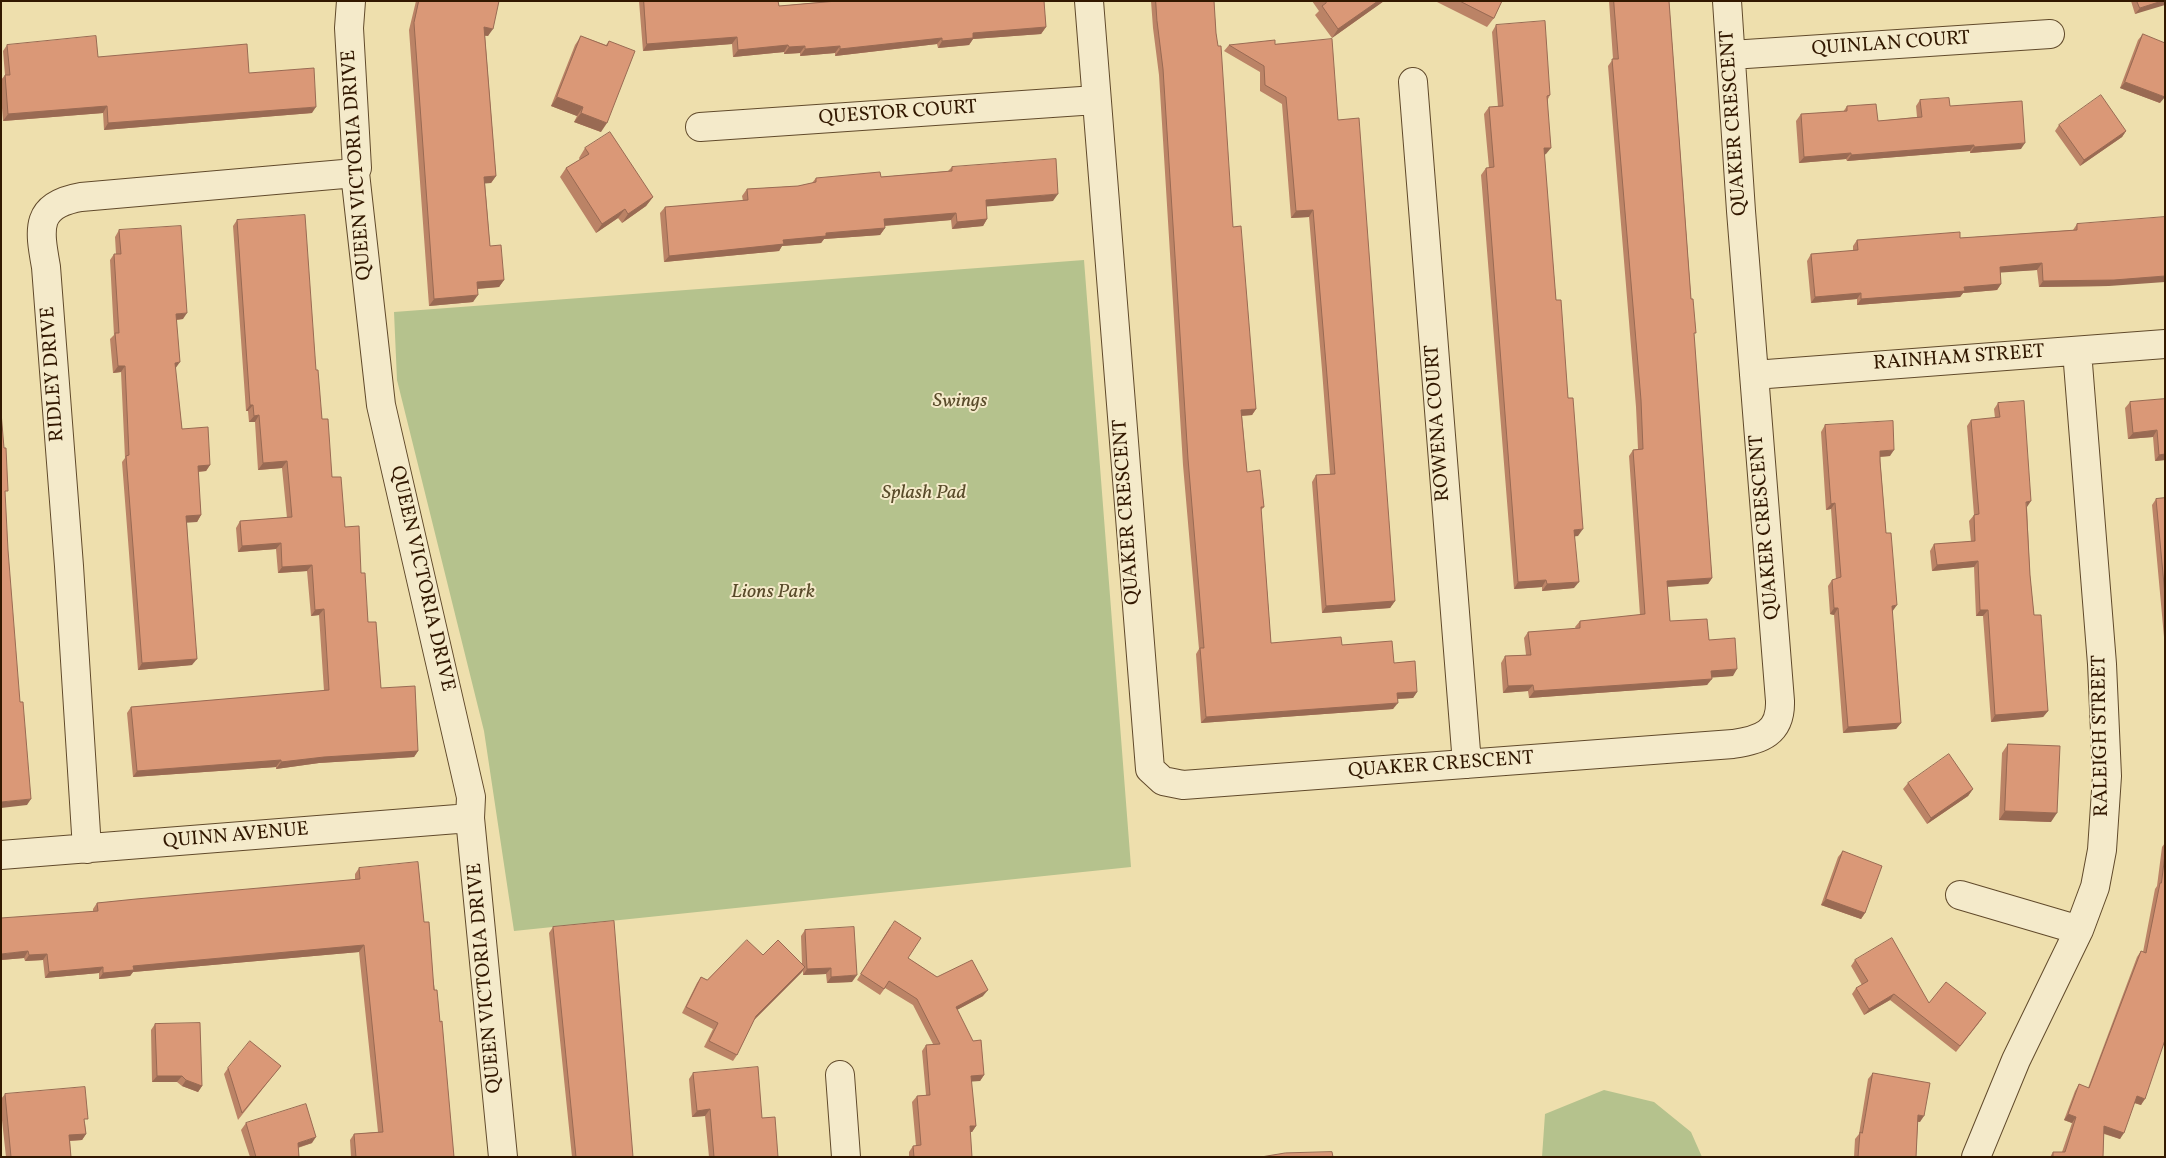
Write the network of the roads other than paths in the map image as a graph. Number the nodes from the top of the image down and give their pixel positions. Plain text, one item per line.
1 (351, 1) edge
2 (1089, 1) edge
3 (1727, 1) edge
4 (2050, 34) dead end
5 (1731, 56) junction
6 (1413, 82) dead end
7 (1096, 100) junction
8 (700, 127) dead end
9 (355, 173) junction
10 (2165, 344) edge
11 (2077, 350) junction
12 (1754, 375) junction
13 (1467, 764) junction
14 (470, 818) junction
15 (87, 849) junction
16 (1, 855) edge
17 (1960, 895) dead end
18 (2079, 930) junction
19 (840, 1076) dead end
20 (503, 1157) edge
21 (846, 1157) edge
22 (1976, 1157) edge

1 - 9 street, QUEEN VICTORIA DRIVE
2 - 7 street, QUAKER CRESCENT
3 - 5 street, QUAKER CRESCENT
4 - 5 street, QUINLAN COURT
5 - 12 street, QUAKER CRESCENT
6 - 13 street, ROWENA COURT
7 - 8 street, QUESTOR COURT
7 - 13 street, QUAKER CRESCENT
9 - 14 street, QUEEN VICTORIA DRIVE
9 - 15 street, RIDLEY DRIVE
10 - 11 street, RAINHAM STREET
11 - 12 street, RAINHAM STREET
11 - 18 street, RALEIGH STREET
12 - 13 street, QUAKER CRESCENT
14 - 15 street, QUINN AVENUE
14 - 20 street, QUEEN VICTORIA DRIVE
15 - 16 street, QUINN AVENUE
17 - 18 street
18 - 22 street, RALEIGH STREET
19 - 21 street

